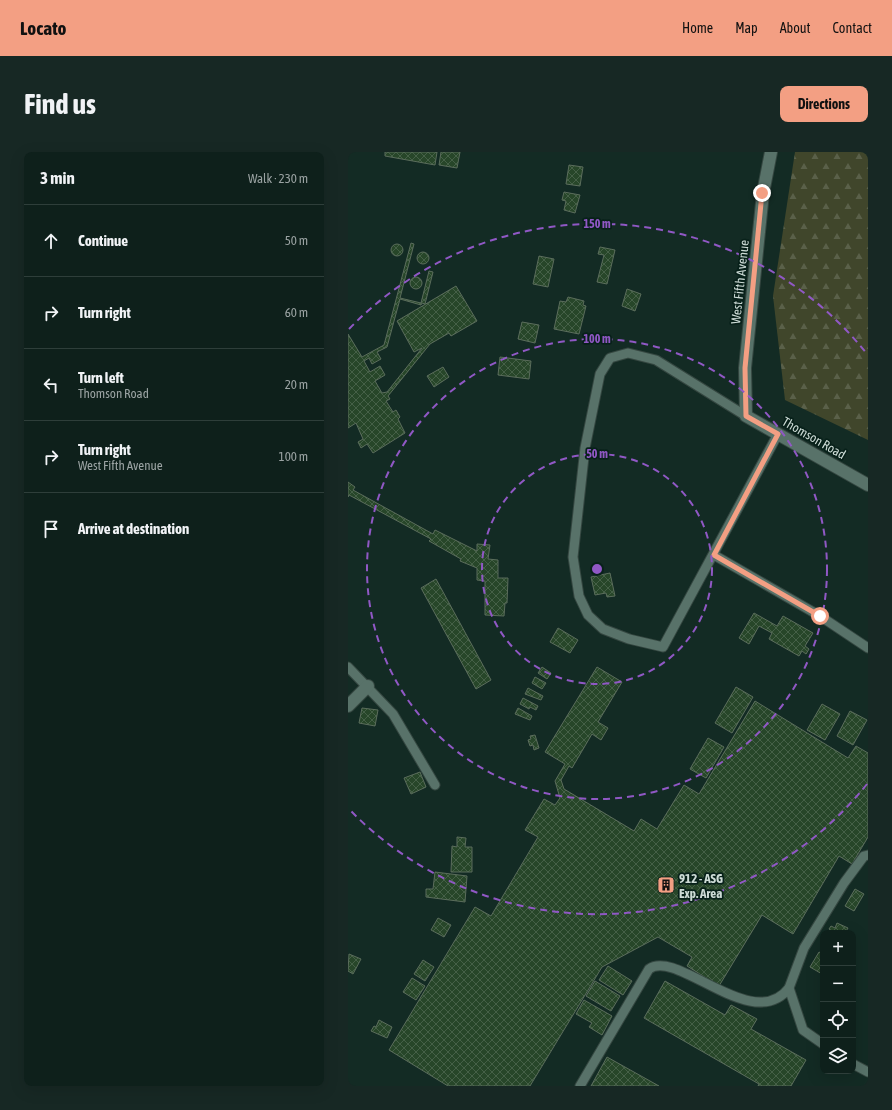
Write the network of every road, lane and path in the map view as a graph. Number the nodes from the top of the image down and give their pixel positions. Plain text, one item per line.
1 (771, 152) edge
2 (746, 416) junction
3 (778, 434) junction
4 (868, 485) edge
5 (714, 555) junction
6 (868, 648) edge
7 (348, 667) edge
8 (368, 686) junction
9 (348, 706) edge
10 (435, 785) dead end
11 (868, 855) edge
12 (789, 988) junction
13 (820, 1042) edge
14 (856, 1066) edge
15 (868, 1072) edge
16 (580, 1086) edge

1 - 2 street, West Fifth Avenue
2 - 3 street, Thomson Road
2 - 5 lane
3 - 4 street, Thomson Road
3 - 5 lane
5 - 6 lane
7 - 8 lane
8 - 9 street
8 - 10 lane
11 - 12 lane
12 - 13 lane
12 - 16 lane
14 - 15 lane

